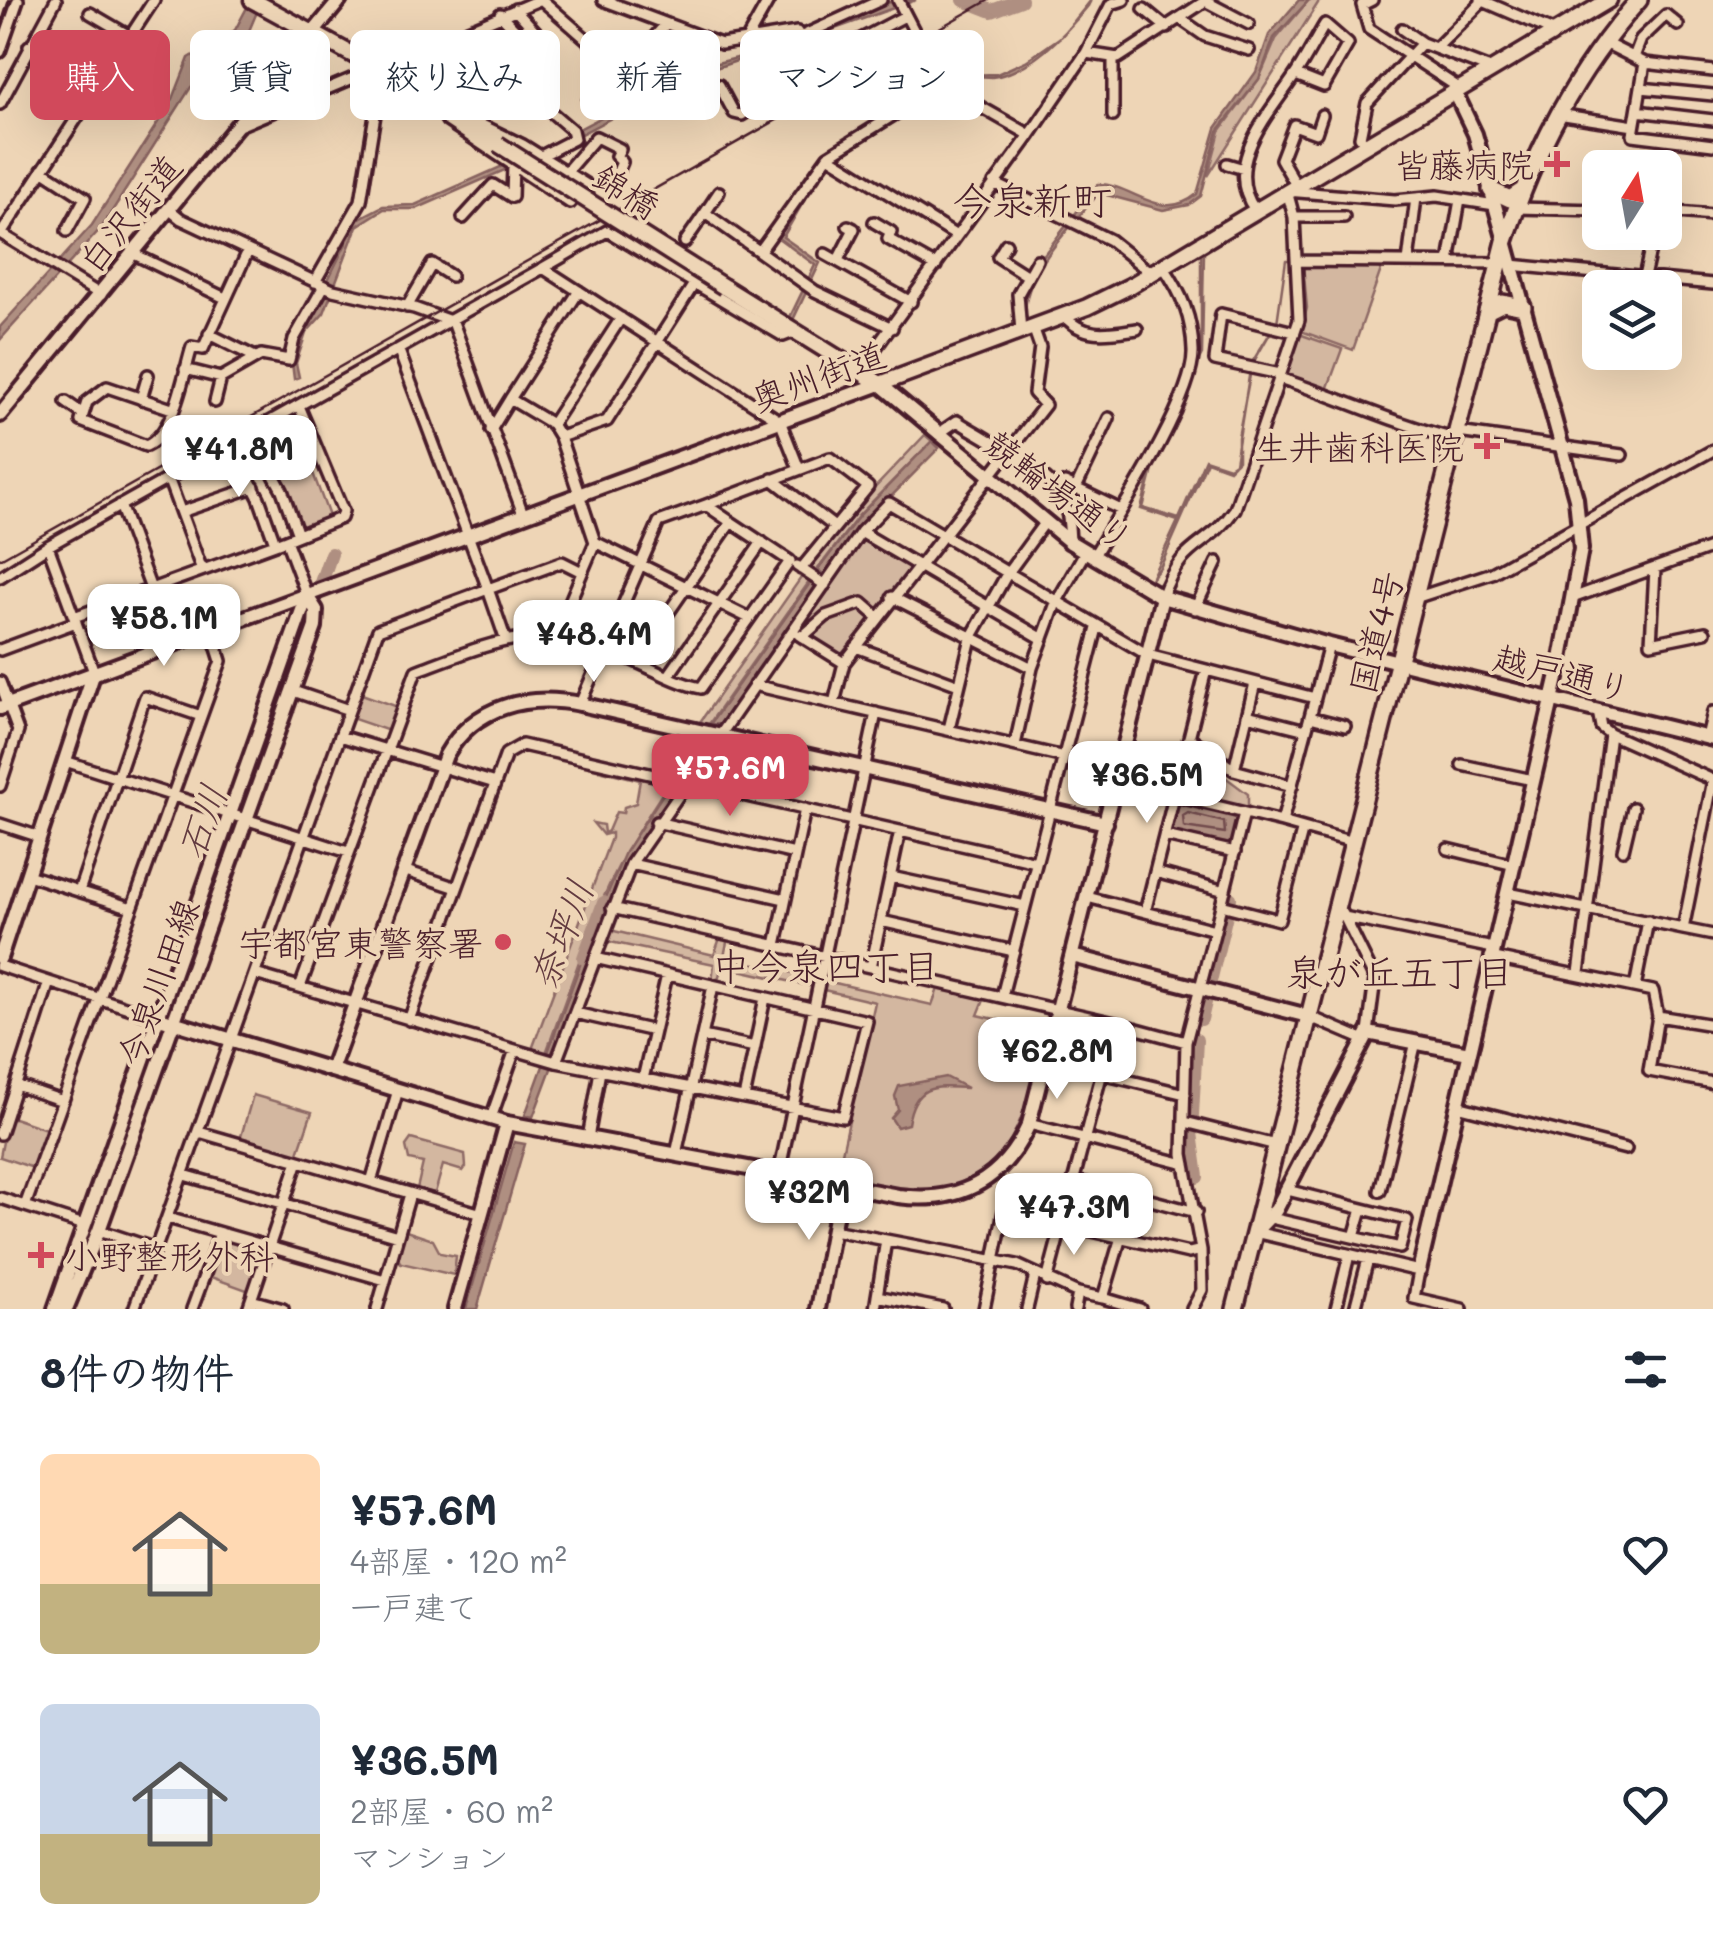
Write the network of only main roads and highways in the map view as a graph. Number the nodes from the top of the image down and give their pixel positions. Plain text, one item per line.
1 (252, 0) edge
2 (1609, 0) edge
3 (1640, 0) edge
4 (1522, 191) junction
5 (1493, 198) road end
6 (724, 287) joint
7 (1523, 307) road end
8 (1487, 311) junction
9 (880, 384) joint
10 (1236, 1309) edge

1 - 6 main road, 錦橋, bridge
2 - 9 main road, 奥州街道
3 - 4 highway, 国道4号
4 - 5 highway
4 - 8 highway, 国道4号
6 - 9 main road, 競輪場通り
7 - 8 highway
8 - 10 highway, 国道4号

